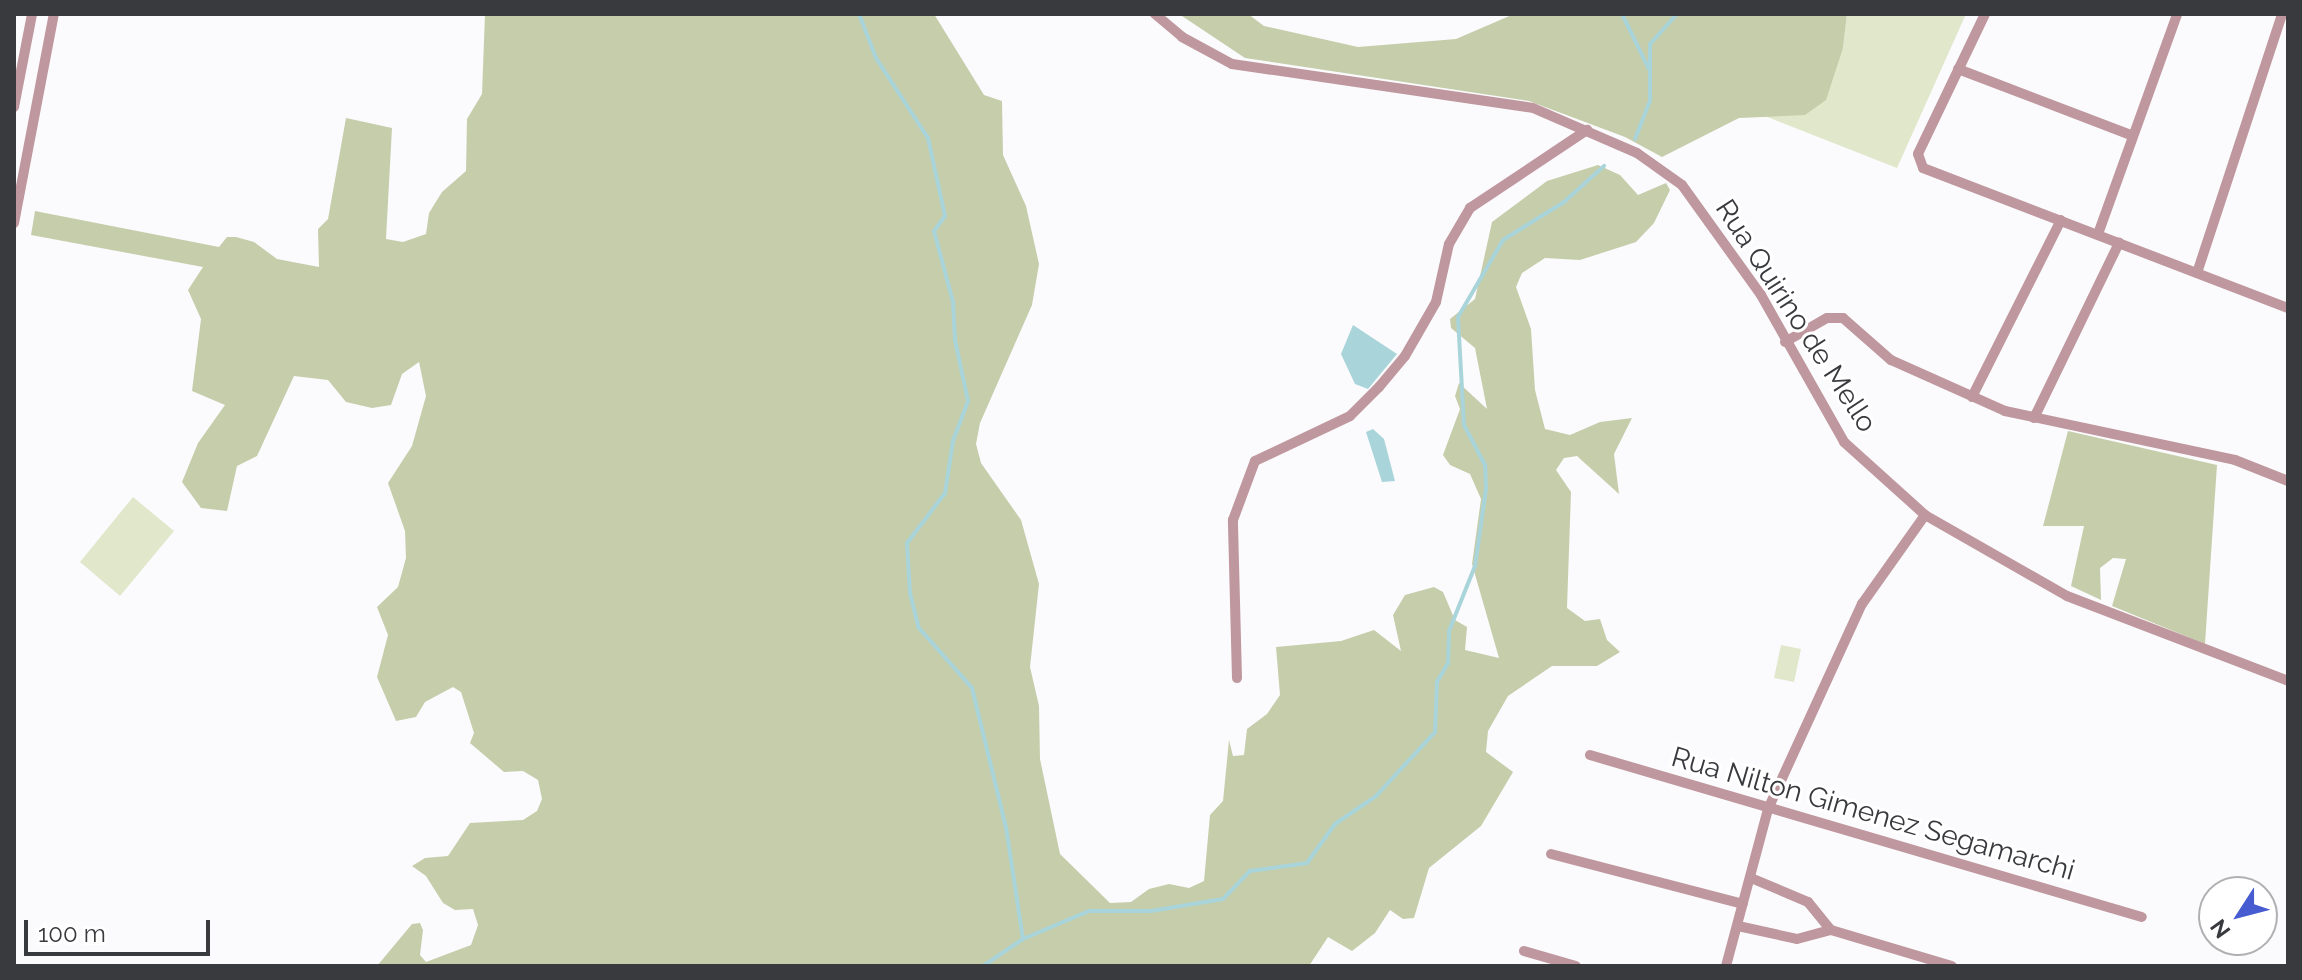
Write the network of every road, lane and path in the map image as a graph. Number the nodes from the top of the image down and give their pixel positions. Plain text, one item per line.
1 (32, 14) edge
2 (54, 14) edge
3 (1155, 14) edge
4 (1985, 14) edge
5 (2177, 14) edge
6 (2282, 14) edge
7 (1958, 69) junction
8 (14, 107) edge
9 (1587, 130) junction
10 (2133, 136) junction
11 (2061, 220) junction
12 (14, 223) edge
13 (2098, 234) junction
14 (2119, 243) junction
15 (2197, 273) junction
16 (2288, 308) edge
17 (1785, 342) junction
18 (1972, 397) junction
19 (2034, 418) junction
20 (2288, 481) edge
21 (1925, 515) junction
22 (1237, 678) dead end
23 (2288, 681) edge
24 (1590, 755) dead end
25 (1768, 809) junction
26 (1551, 854) dead end
27 (1751, 878) junction
28 (1743, 904) junction
29 (2142, 917) dead end
30 (1738, 926) junction
31 (1831, 930) junction
32 (1524, 951) dead end
33 (1576, 966) edge
34 (1726, 966) edge
35 (1952, 966) edge

1 - 8 street
2 - 12 street
3 - 9 street, Rua Quirino de Mello
4 - 7 street
5 - 10 street
6 - 15 street
7 - 10 street
7 - 11 street
9 - 17 street, Rua Quirino de Mello
9 - 22 street
10 - 13 street
11 - 13 street
11 - 18 street
13 - 14 street
14 - 15 street
14 - 19 street
15 - 16 street
17 - 18 street
17 - 21 street, Rua Quirino de Mello
18 - 19 street
19 - 20 street
21 - 23 street, Rua Quirino de Mello
21 - 25 street
24 - 25 street, Rua Nilton Gimenez Segamarchi
25 - 27 street
25 - 29 street, Rua Nilton Gimenez Segamarchi
26 - 28 street
27 - 28 street
27 - 31 street
28 - 30 street
30 - 31 street
30 - 34 street
31 - 35 street
32 - 33 street

